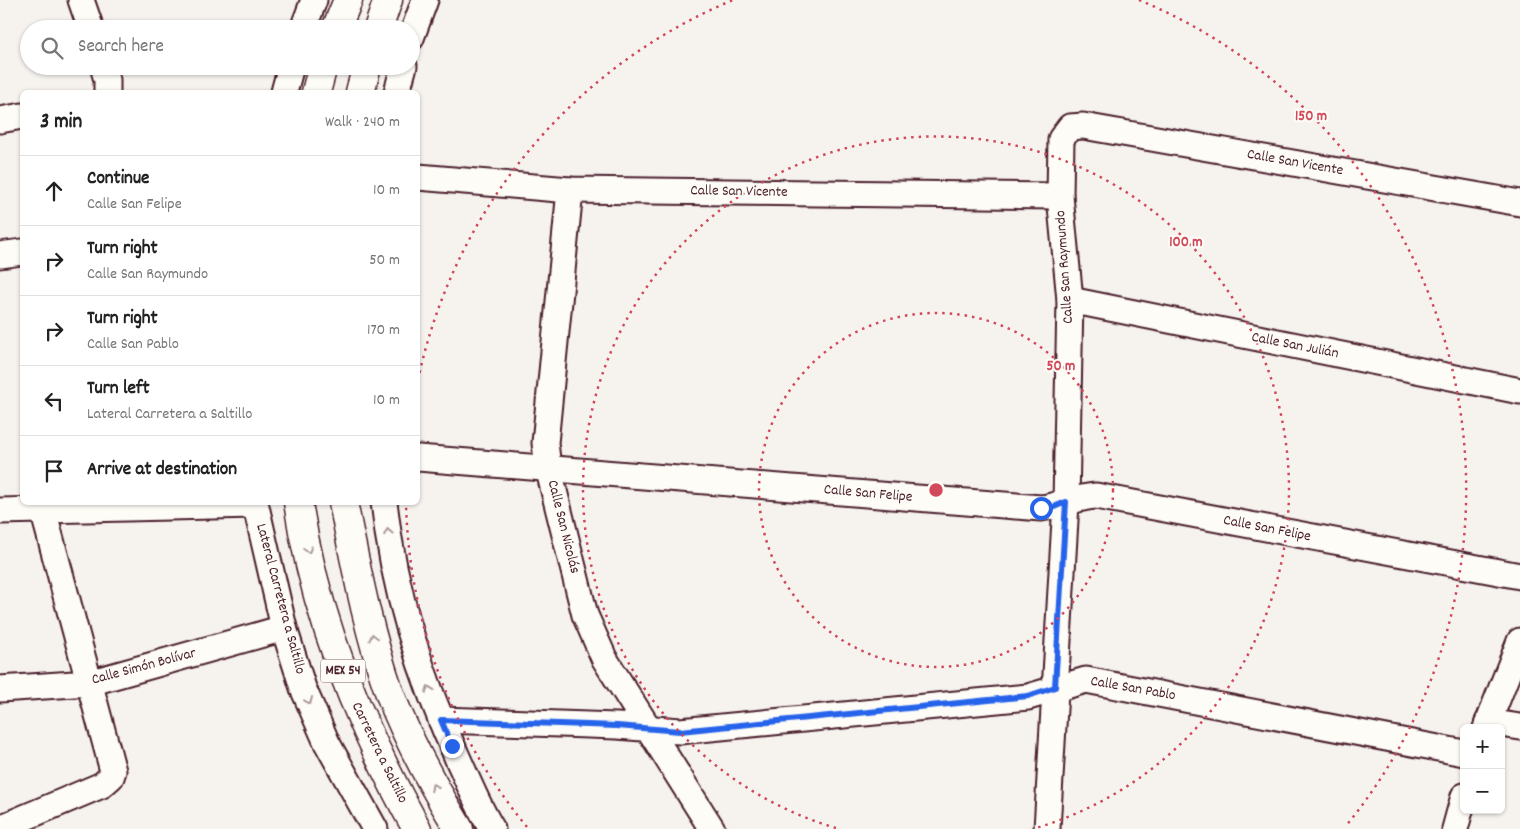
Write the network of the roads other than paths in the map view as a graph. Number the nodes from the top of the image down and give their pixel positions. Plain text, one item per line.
1 (81, 0) edge
2 (314, 0) edge
3 (348, 0) edge
4 (388, 0) edge
5 (425, 0) edge
6 (87, 20) edge
7 (306, 20) edge
8 (340, 20) edge
9 (381, 20) edge
10 (418, 20) edge
11 (106, 75) edge
12 (289, 75) edge
13 (321, 75) edge
14 (365, 75) edge
15 (402, 75) edge
16 (107, 90) edge
17 (285, 90) edge
18 (317, 90) edge
19 (361, 90) edge
20 (398, 90) edge
21 (20, 116) edge
22 (0, 120) edge
23 (1070, 127) joint
24 (420, 177) edge
25 (570, 190) junction
26 (1060, 196) junction
27 (1520, 203) edge
28 (20, 252) edge
29 (0, 254) edge
30 (1070, 300) junction
31 (1520, 391) edge
32 (420, 458) edge
33 (548, 467) junction
34 (1066, 502) junction
35 (220, 505) edge
36 (255, 505) edge
37 (299, 505) edge
38 (345, 505) edge
39 (385, 505) edge
40 (43, 510) junction
41 (0, 511) edge
42 (1520, 576) edge
43 (284, 628) junction
44 (1520, 641) edge
45 (89, 683) junction
46 (1055, 687) junction
47 (0, 688) edge
48 (441, 720) junction
49 (1487, 724) edge
50 (1505, 726) edge
51 (1520, 727) edge
52 (649, 730) junction
53 (1460, 752) edge
54 (1460, 811) edge
55 (0, 828) edge
56 (375, 829) edge
57 (417, 829) edge
58 (459, 829) edge
59 (492, 829) edge
60 (712, 829) edge
61 (1047, 829) edge
62 (1455, 829) edge

1 - 6 street
2 - 7 street
3 - 8 main road
4 - 9 main road
5 - 10 street
11 - 16 street
12 - 17 street
13 - 18 main road
14 - 19 main road
15 - 20 street
21 - 22 street
23 - 26 street, Calle San Raymundo
23 - 27 street, Calle San Vicente
24 - 25 street, Calle San Vicente
25 - 26 street, Calle San Vicente
25 - 33 street, Calle San Nicolás
26 - 30 street, Calle San Raymundo
28 - 29 street
30 - 31 street, Calle San Julián
30 - 34 street, Calle San Raymundo
32 - 33 street, Calle San Felipe
33 - 34 street, Calle San Felipe
33 - 52 street, Calle San Nicolás
34 - 42 street, Calle San Felipe
34 - 46 street, Calle San Raymundo
35 - 40 street
36 - 43 street, Lateral Carretera a Saltillo
37 -> 57 main road, Carretera a Saltillo / MEX 54
58 -> 38 main road, MEX 54
48 -> 39 street
40 - 41 street
40 - 45 street
43 - 45 street, Calle Simón Bolívar
43 -> 56 street, Lateral Carretera a Saltillo
44 - 49 street
45 - 47 street, Calle Simón Bolívar
45 - 55 street
46 - 52 street, Calle San Pablo
46 - 53 street, Calle San Pablo
46 - 61 street, Calle San Raymundo
48 - 52 street, Calle San Pablo
48 - 59 street
50 - 51 street
52 - 60 street, Calle San Nicolás
54 - 62 street

